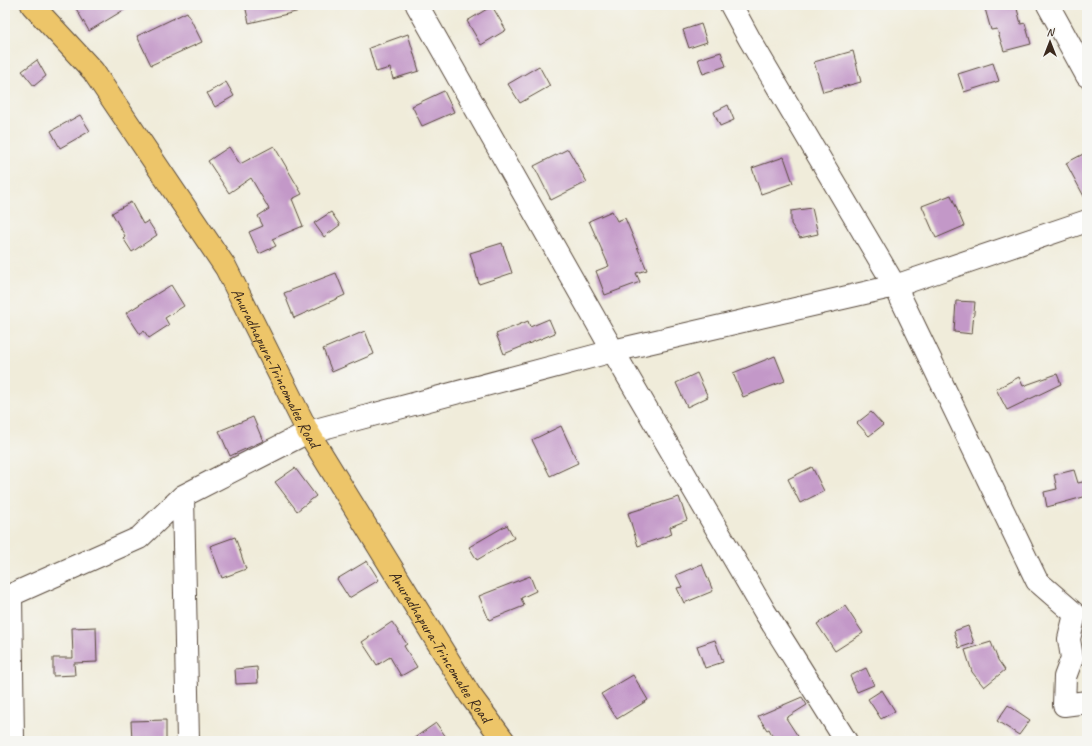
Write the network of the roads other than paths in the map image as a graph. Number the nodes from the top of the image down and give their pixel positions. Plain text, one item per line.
1 (32, 5) edge
2 (417, 5) edge
3 (731, 5) edge
4 (1048, 5) edge
5 (1087, 76) edge
6 (1087, 221) edge
7 (895, 286) junction
8 (613, 351) junction
9 (308, 432) junction
10 (183, 496) junction
11 (8, 601) edge
12 (1087, 702) edge
13 (13, 741) edge
14 (188, 741) edge
15 (504, 741) edge
16 (846, 741) edge

1 - 9 highway, Anuradhapura-Trincomalee Road
2 - 8 street
3 - 7 street
4 - 5 street
6 - 7 street
7 - 8 street
7 - 12 street
8 - 9 street
8 - 16 street
9 - 10 street
9 - 15 highway, Anuradhapura-Trincomalee Road
10 - 11 street
10 - 14 street
11 - 13 street

